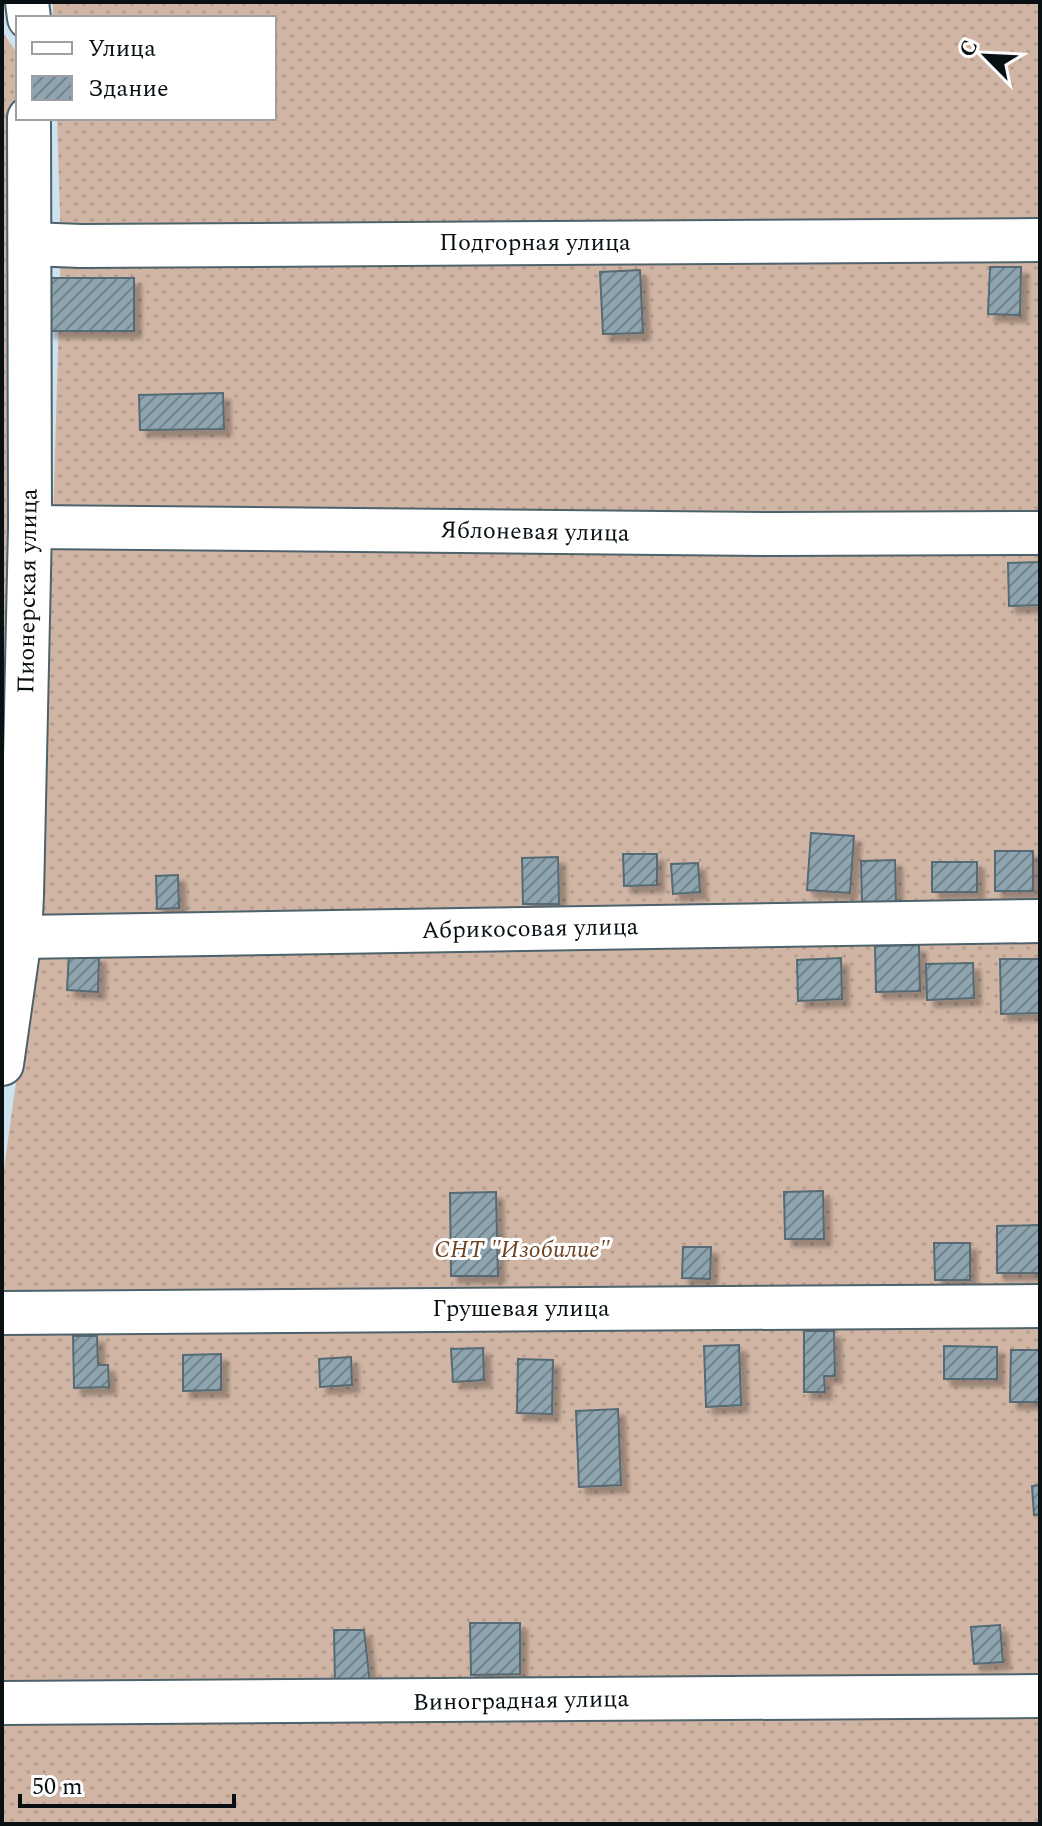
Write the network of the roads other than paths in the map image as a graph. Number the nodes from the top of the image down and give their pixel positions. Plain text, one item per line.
1 (29, 120) edge
2 (1040, 240) edge
3 (30, 244) junction
4 (30, 527) junction
5 (1040, 533) edge
6 (1040, 921) edge
7 (20, 937) junction
8 (2, 1064) edge
9 (1040, 1306) edge
10 (2, 1313) edge
11 (1040, 1696) edge
12 (2, 1703) edge

1 - 3 street, Пионерская улица
2 - 3 street, Подгорная улица
3 - 4 street, Пионерская улица
4 - 5 street, Яблоневая улица
4 - 7 street, Пионерская улица
6 - 7 street, Абрикосовая улица
7 - 8 street, Пионерская улица
9 - 10 street, Грушевая улица
11 - 12 street, Виноградная улица

